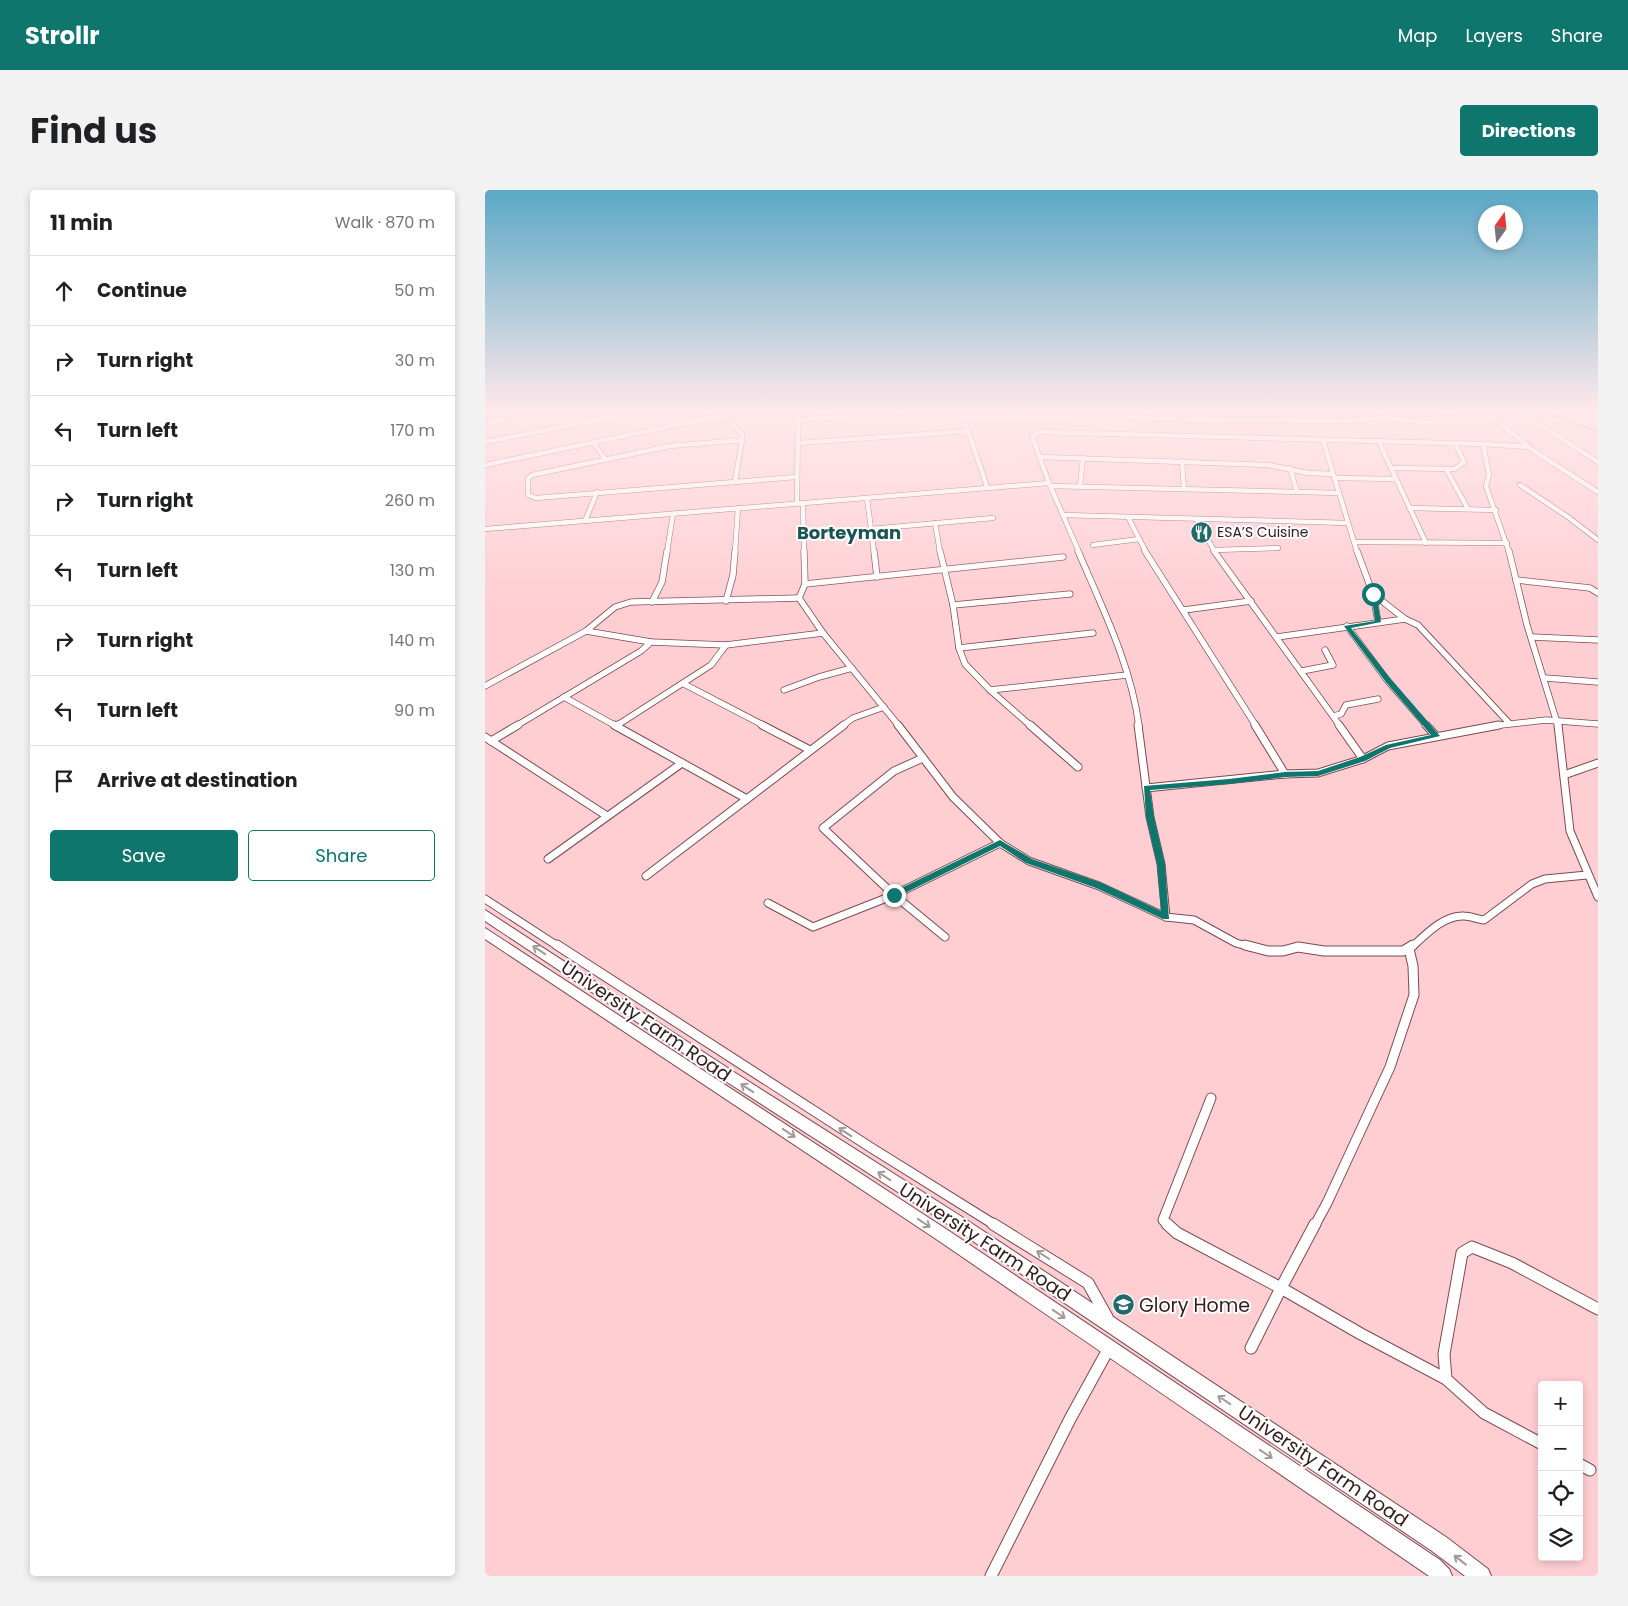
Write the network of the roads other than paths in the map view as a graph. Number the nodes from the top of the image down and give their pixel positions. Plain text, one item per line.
1 (796, 477) edge
2 (529, 478) edge
3 (736, 478) edge
4 (789, 478) edge
5 (984, 478) edge
6 (1047, 478) edge
7 (1081, 478) edge
8 (1183, 478) edge
9 (1293, 478) edge
10 (1334, 478) edge
11 (1369, 478) edge
12 (1451, 478) edge
13 (1488, 478) edge
14 (1576, 478) edge
15 (1396, 479) joint
16 (735, 483) junction
17 (1050, 485) junction
18 (1520, 485) dead end
19 (1080, 486) junction
20 (987, 487) junction
21 (1184, 489) junction
22 (597, 492) junction
23 (1297, 492) junction
24 (1598, 492) edge
25 (1339, 493) junction
26 (867, 498) junction
27 (800, 503) junction
28 (738, 508) junction
29 (1409, 508) junction
30 (1468, 509) junction
31 (1496, 510) junction
32 (673, 514) junction
33 (1063, 515) junction
34 (1128, 517) junction
35 (993, 518) dead end
36 (1196, 519) junction
37 (585, 521) junction
38 (1348, 523) junction
39 (935, 524) junction
40 (485, 529) edge
41 (871, 529) junction
42 (1139, 539) junction
43 (1598, 540) edge
44 (1355, 542) junction
45 (1426, 543) junction
46 (1507, 544) junction
47 (1093, 545) dead end
48 (1277, 548) dead end
49 (1214, 550) junction
50 (1063, 558) dead end
51 (943, 570) junction
52 (877, 577) junction
53 (1516, 580) junction
54 (805, 584) junction
55 (1598, 593) edge
56 (1070, 594) dead end
57 (1373, 594) junction
58 (799, 598) junction
59 (726, 601) junction
60 (1251, 601) junction
61 (652, 602) junction
62 (953, 605) junction
63 (1184, 610) junction
64 (1405, 619) junction
65 (1378, 622) junction
66 (1347, 626) junction
67 (586, 631) junction
68 (1093, 633) dead end
69 (823, 634) junction
70 (1277, 637) junction
71 (1532, 637) junction
72 (1598, 640) edge
73 (651, 642) junction
74 (726, 645) junction
75 (959, 648) junction
76 (1325, 650) dead end
77 (852, 668) junction
78 (1302, 671) junction
79 (1127, 675) junction
80 (1545, 678) junction
81 (1598, 682) edge
82 (684, 684) junction
83 (485, 686) edge
84 (784, 690) dead end
85 (990, 690) junction
86 (564, 697) junction
87 (1378, 699) dead end
88 (884, 707) junction
89 (1334, 716) junction
90 (1558, 722) junction
91 (1509, 723) junction
92 (1598, 724) edge
93 (616, 726) junction
94 (1436, 736) junction
95 (488, 739) edge
96 (810, 750) junction
97 (923, 758) junction
98 (1363, 759) junction
99 (682, 763) junction
100 (1598, 763) edge
101 (1078, 767) dead end
102 (1285, 774) junction
103 (1564, 776) junction
104 (1146, 788) junction
105 (747, 799) junction
106 (607, 816) junction
107 (1000, 843) junction
108 (548, 859) dead end
109 (1587, 875) junction
110 (645, 876) dead end
111 (894, 895) junction
112 (1598, 897) edge
113 (485, 899) edge
114 (768, 903) dead end
115 (485, 915) edge
116 (1166, 917) junction
117 (945, 937) dead end
118 (487, 938) edge
119 (1409, 949) junction
120 (1211, 1098) dead end
121 (1281, 1288) junction
122 (1598, 1309) edge
123 (1111, 1325) junction
124 (1109, 1348) junction
125 (1251, 1348) dead end
126 (1446, 1379) junction
127 (1538, 1442) edge
128 (1583, 1466) edge
129 (1590, 1470) dead end
130 (991, 1576) edge
131 (1442, 1576) edge
132 (1481, 1576) edge

1 - 27 street
2 - 22 street
3 - 16 street
4 - 16 street
5 - 20 street
6 - 17 street
7 - 19 street
8 - 21 street
9 - 23 street
10 - 25 street
11 - 15 street
12 - 30 street
13 - 31 street
14 - 24 street
15 - 29 street
16 - 22 street
17 - 19 street
17 - 20 street
17 - 33 street
18 - 43 street
19 - 21 street
20 - 26 street
21 - 23 street
22 - 37 street
23 - 25 street
25 - 38 street
26 - 27 street
26 - 41 street
27 - 28 street
27 - 54 street
28 - 32 street
28 - 59 street
29 - 30 street
29 - 45 street
30 - 31 street
31 - 46 street
32 - 37 street
32 - 61 street
33 - 34 street
33 - 79 street
34 - 36 street
34 - 42 street
35 - 39 street
36 - 38 street
36 - 49 street
37 - 40 street
38 - 44 street
39 - 41 street
39 - 51 street
41 - 52 street
42 - 47 street
42 - 63 street
44 - 45 street
44 - 57 street
45 - 46 street
46 - 53 street
48 - 49 street
49 - 60 street
50 - 51 street
51 - 52 street
51 - 62 street
52 - 54 street
53 - 55 street
53 - 71 street
54 - 58 street
56 - 62 street
57 - 64 street
57 - 65 street
58 - 59 street
58 - 69 street
59 - 61 street
60 - 63 street
60 - 70 street
61 - 67 street
62 - 75 street
63 - 102 street
64 - 65 street
64 - 91 street
65 - 66 street
66 - 70 street
66 - 94 street
67 - 73 street
67 - 83 street
68 - 75 street
69 - 74 street
69 - 77 street
70 - 78 street
71 - 72 street
71 - 80 street
73 - 74 street
73 - 86 street
74 - 82 street
75 - 85 street
76 - 78 street
77 - 84 street
77 - 88 street
78 - 89 street
79 - 85 street
79 - 104 street
80 - 81 street
80 - 90 street
82 - 93 street
82 - 96 street
85 - 101 street
86 - 93 street
86 - 95 street
87 - 89 street
88 - 96 street
88 - 97 street
89 - 98 street
90 - 91 street
90 - 92 street
90 - 103 street
91 - 94 street
93 - 99 street
94 - 98 street
95 - 106 street
96 - 105 street
97 - 107 street
97 - 111 street
98 - 102 street
99 - 105 street
99 - 106 street
100 - 103 street
102 - 104 street
103 - 109 street
104 - 116 street
105 - 110 street
106 - 108 street
107 - 111 street
107 - 116 street
109 - 112 street
109 - 119 street
111 - 114 street
111 - 117 street
123 -> 113 street
123 -> 115 street, University Farm Road
116 - 119 street
118 -> 124 street, University Farm Road
119 - 121 street
120 - 121 street
121 - 125 street
121 - 126 street
122 - 126 street
132 -> 123 street, University Farm Road
124 - 130 street
124 -> 131 street, University Farm Road
126 - 127 street
128 - 129 street

